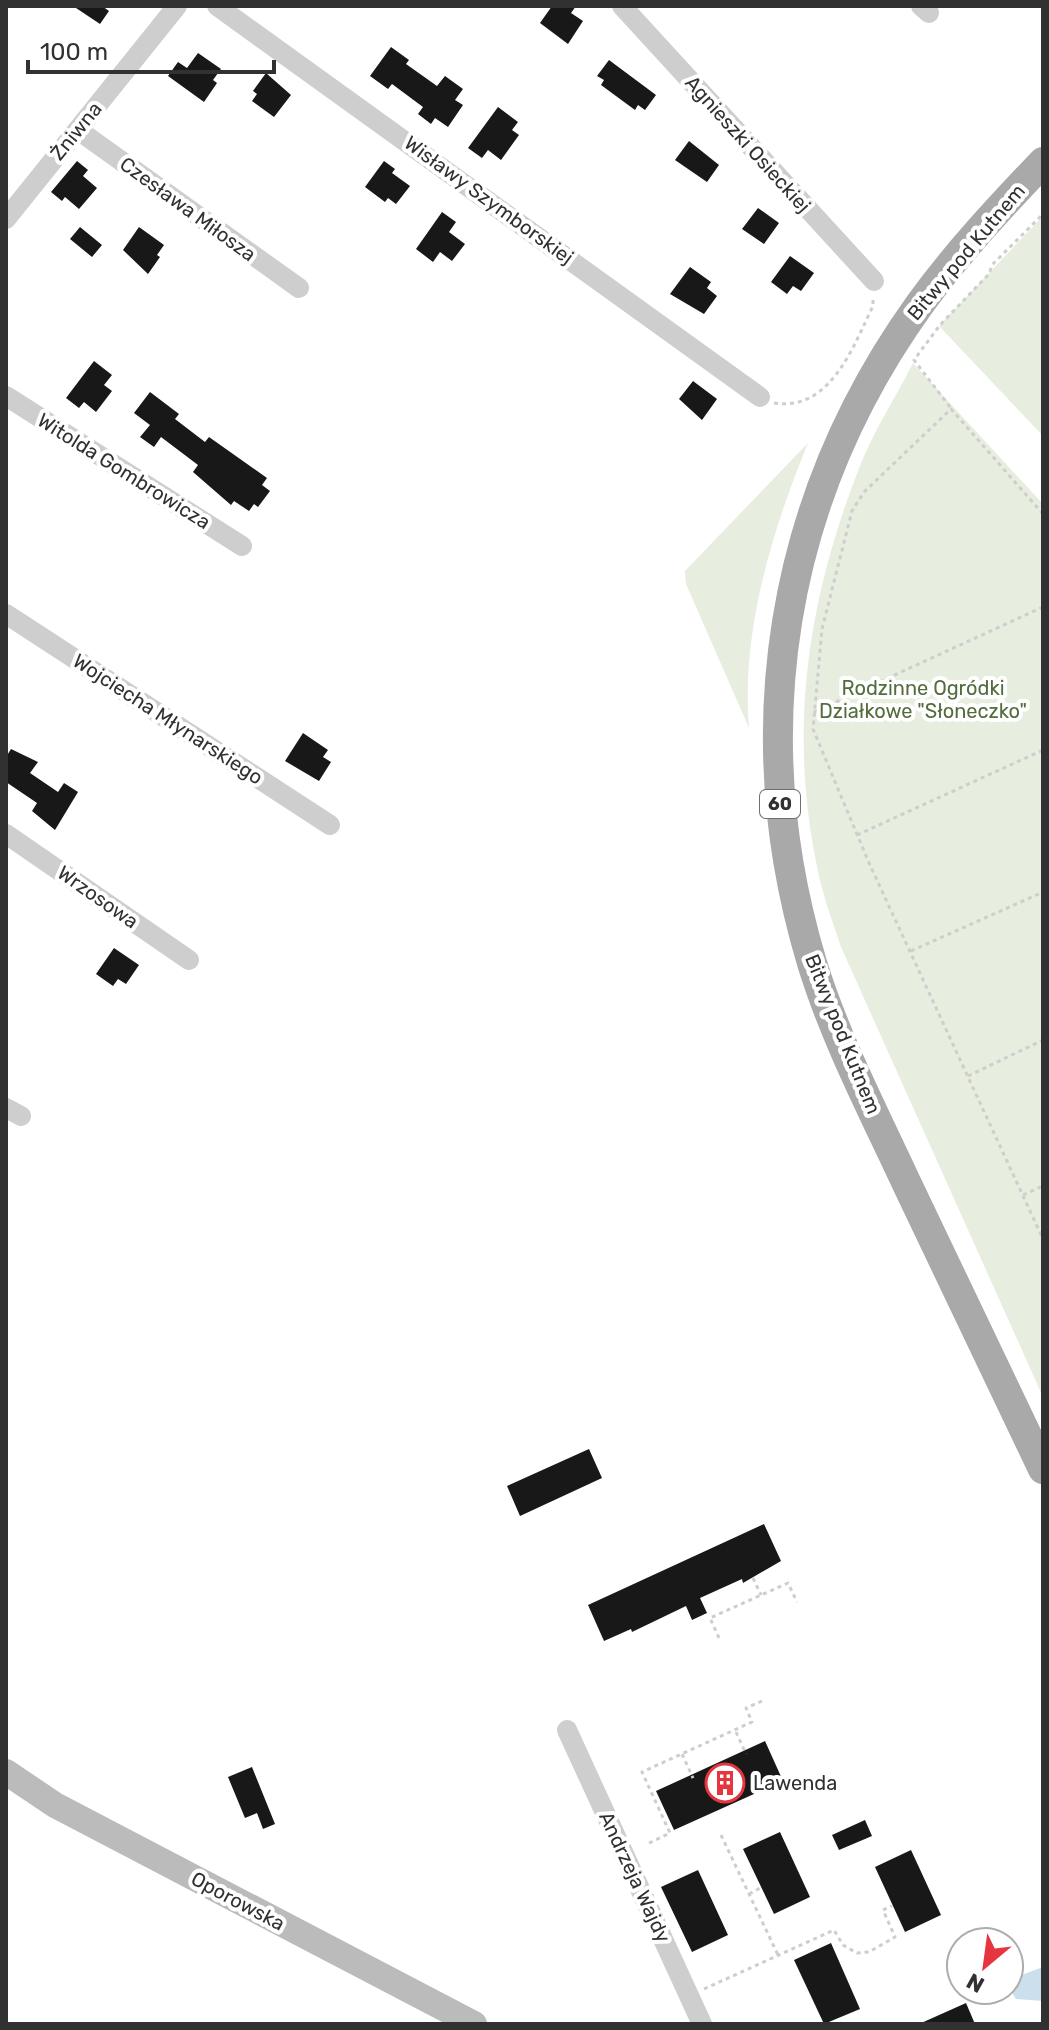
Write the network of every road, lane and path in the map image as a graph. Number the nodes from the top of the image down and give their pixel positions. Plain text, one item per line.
1 (177, 6) edge
2 (217, 6) edge
3 (622, 6) edge
4 (78, 130) junction
5 (1043, 162) edge
6 (1043, 214) edge
7 (6, 219) edge
8 (874, 281) joint
9 (299, 288) dead end
10 (6, 396) edge
11 (760, 397) joint
12 (951, 409) junction
13 (1043, 514) edge
14 (242, 546) dead end
15 (1043, 607) edge
16 (6, 614) edge
17 (813, 712) junction
18 (1043, 750) edge
19 (330, 825) dead end
20 (6, 834) edge
21 (857, 835) junction
22 (1043, 892) edge
23 (910, 951) junction
24 (189, 960) dead end
25 (1043, 1040) edge
26 (968, 1076) junction
27 (1043, 1186) edge
28 (1023, 1195) junction
29 (1043, 1239) edge
30 (1043, 1469) edge
31 (753, 1578) dead end
32 (761, 1595) junction
33 (797, 1602) dead end
34 (719, 1638) dead end
35 (762, 1701) dead end
36 (567, 1730) dead end
37 (735, 1730) junction
38 (682, 1754) junction
39 (746, 1754) dead end
40 (6, 1772) edge
41 (693, 1778) dead end
42 (721, 1835) dead end
43 (649, 1843) dead end
44 (762, 1887) dead end
45 (749, 1894) junction
46 (892, 1906) dead end
47 (778, 1955) junction
48 (696, 1982) dead end
49 (474, 2024) edge
50 (702, 2024) edge

1 - 4 street, Żniwna
2 - 11 street, Wisławy Szymborskiej
3 - 8 street, Agnieszki Osieckiej
4 - 7 street, Żniwna
4 - 9 street, Czesława Miłosza
5 - 30 main road, Bitwy pod Kutnem / 60
6 - 12 path
8 - 11 path
10 - 14 street, Witolda Gombrowicza
12 - 13 path
12 - 17 path
15 - 17 path
16 - 19 street, Wojciecha Młynarskiego
17 - 21 path
18 - 21 path
20 - 24 street, Wrzosowa
21 - 23 path
22 - 23 path
23 - 26 path
25 - 26 path
26 - 28 path
27 - 28 path
28 - 29 path
31 - 32 path
32 - 33 path
32 - 34 path
35 - 37 path
36 - 50 street, Andrzeja Wajdy
37 - 38 path
37 - 39 path
38 - 41 path
38 - 43 path
40 - 49 street, Oporowska
42 - 45 path
44 - 45 path
45 - 47 path
46 - 47 path
47 - 48 path

